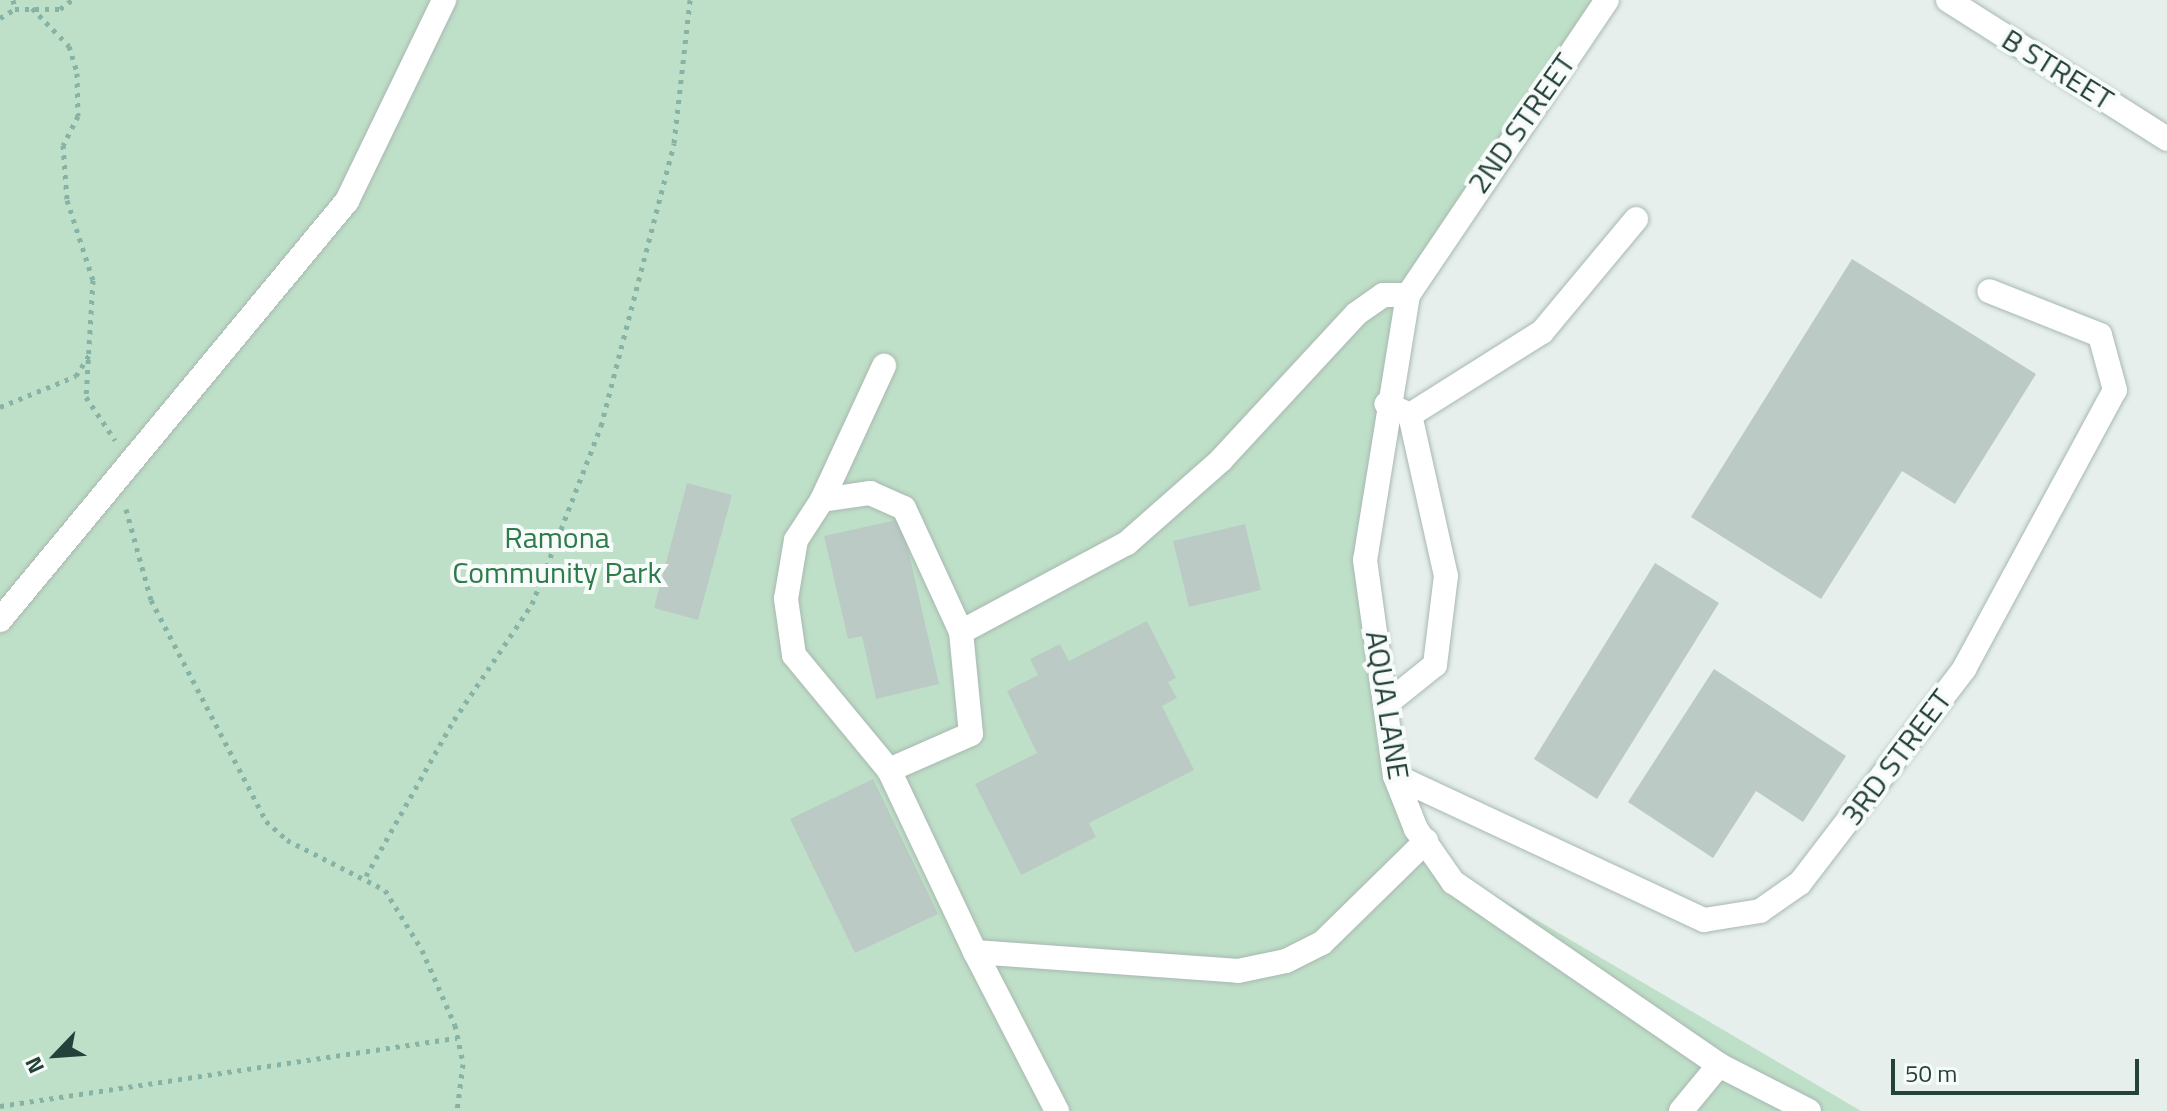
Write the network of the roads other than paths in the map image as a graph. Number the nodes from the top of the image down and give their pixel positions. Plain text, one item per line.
1 (444, 0) edge
2 (1607, 0) edge
3 (1948, 0) edge
4 (2167, 139) edge
5 (1636, 219) dead end
6 (1436, 246) joint
7 (1989, 291) dead end
8 (1408, 295) junction
9 (884, 366) dead end
10 (1386, 404) junction
11 (1410, 415) junction
12 (822, 500) junction
13 (0, 620) edge
14 (961, 632) junction
15 (1385, 705) junction
16 (889, 770) junction
17 (1395, 776) junction
18 (1426, 841) junction
19 (975, 952) junction
20 (1719, 1065) junction
21 (1057, 1111) edge
22 (1681, 1111) edge
23 (1809, 1111) edge

1 - 13 street
2 - 6 street, 2ND STREET
3 - 4 street, B STREET
5 - 11 street
6 - 8 street, AQUA LANE
7 - 17 street, 3RD STREET
8 - 10 street, AQUA LANE
8 - 14 street
9 - 12 street
10 - 11 street
10 - 15 street, AQUA LANE
11 - 15 street
12 - 14 street
12 - 16 street
14 - 16 street
15 - 17 street, AQUA LANE
16 - 19 street
17 - 18 street, AQUA LANE
18 - 19 street
18 - 20 street, AQUA LANE
19 - 21 street
20 - 22 street
20 - 23 street, AQUA LANE

